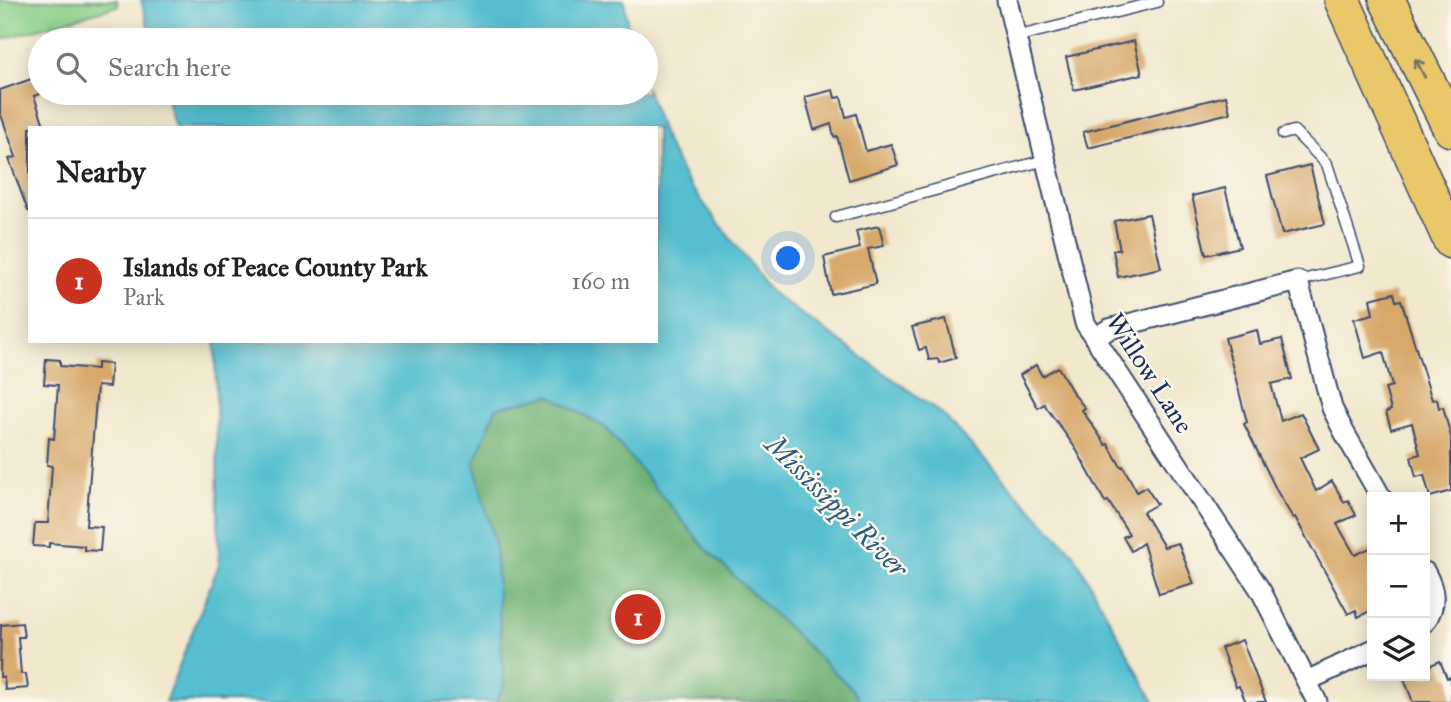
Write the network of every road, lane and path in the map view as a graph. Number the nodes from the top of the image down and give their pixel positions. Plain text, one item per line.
1 (1007, 0) edge
2 (1331, 0) edge
3 (1342, 0) edge
4 (1387, 0) edge
5 (1157, 2) dead end
6 (1015, 37) junction
7 (1451, 129) edge
8 (1283, 134) dead end
9 (1411, 153) junction
10 (1045, 160) junction
11 (836, 217) dead end
12 (1451, 241) edge
13 (1298, 281) junction
14 (1096, 338) junction
15 (1378, 492) edge
16 (1430, 583) edge
17 (1430, 614) edge
18 (1367, 652) edge
19 (1307, 681) junction
20 (1317, 702) edge

1 - 6 street, Willow Lane
2 - 9 highway
3 - 9 highway
7 -> 4 highway
5 - 6 lane
6 - 10 street, Willow Lane
8 - 13 lane
9 - 12 highway
10 - 11 lane
10 - 14 street, Willow Lane
13 - 14 street
13 - 15 street
14 - 19 street, Willow Lane
16 - 17 street
18 - 19 street
19 - 20 street, Willow Lane

